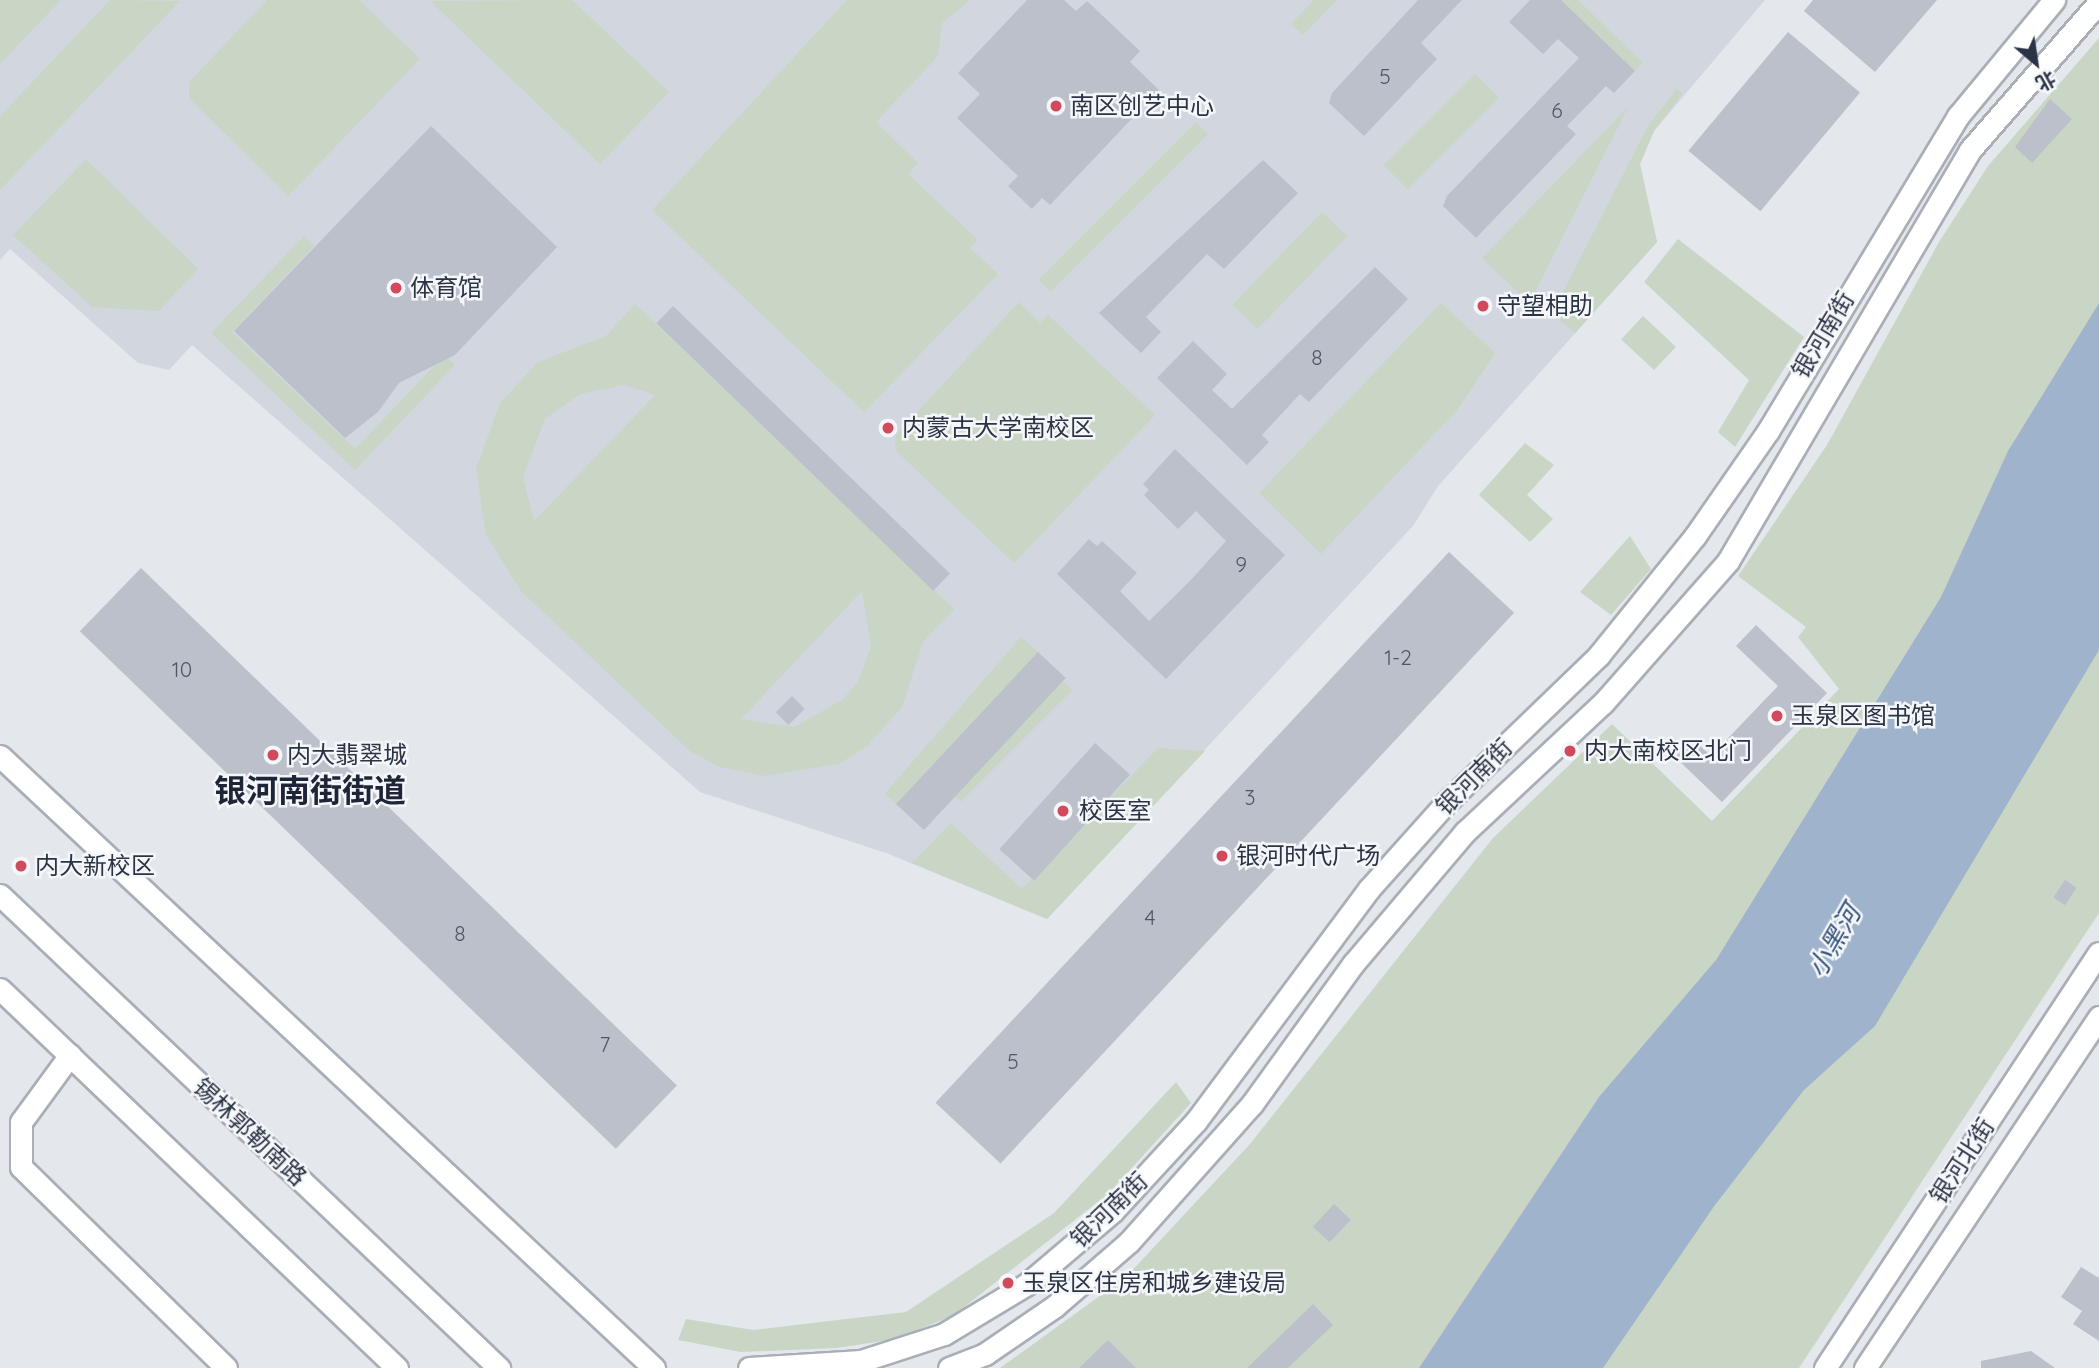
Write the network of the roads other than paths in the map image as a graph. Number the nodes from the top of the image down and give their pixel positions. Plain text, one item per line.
1 (2054, 0) edge
2 (2099, 2) edge
3 (0, 756) edge
4 (0, 895) edge
5 (2099, 953) edge
6 (0, 989) edge
7 (2099, 1017) edge
8 (70, 1055) junction
9 (226, 1368) edge
10 (397, 1368) edge
11 (499, 1368) edge
12 (654, 1368) edge
13 (749, 1368) edge
14 (948, 1368) edge
15 (1825, 1368) edge
16 (1865, 1368) edge

1 - 13 main road, 银河南街
2 - 14 main road, 银河南街
3 - 12 main road
4 - 11 main road, 锡林郭勒南路
5 - 15 main road, 银河北街
6 - 8 main road
7 - 16 main road, 银河北街
8 - 9 main road
8 - 10 main road

